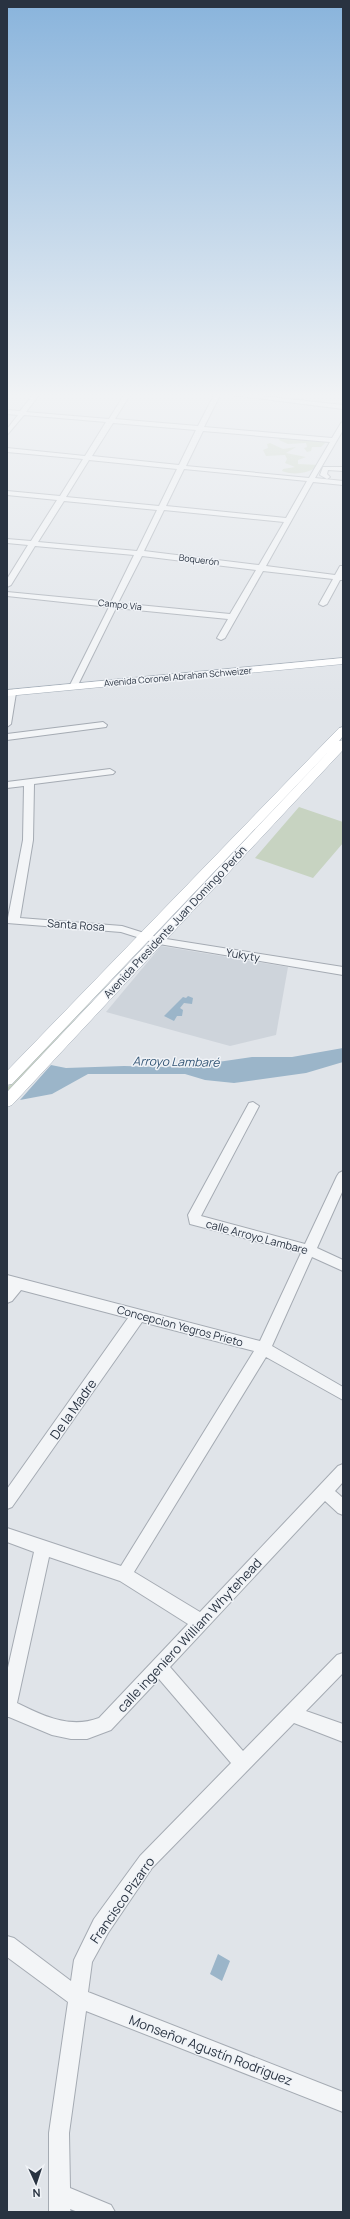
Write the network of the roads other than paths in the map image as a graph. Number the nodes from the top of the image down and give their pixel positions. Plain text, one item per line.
1 (57, 499) edge
2 (61, 499) junction
3 (166, 499) edge
4 (299, 499) edge
5 (161, 508) junction
6 (287, 520) junction
7 (7, 541) edge
8 (33, 543) junction
9 (139, 553) junction
10 (261, 567) junction
11 (343, 568) edge
12 (341, 578) edge
13 (7, 586) edge
14 (7, 594) edge
15 (323, 604) dead end
16 (113, 605) junction
17 (232, 618) junction
18 (221, 638) dead end
19 (343, 656) edge
20 (343, 662) edge
21 (74, 684) junction
22 (9, 691) edge
23 (7, 724) edge
24 (103, 725) dead end
25 (343, 730) edge
26 (7, 737) edge
27 (343, 743) edge
28 (110, 772) dead end
29 (29, 782) junction
30 (7, 785) edge
31 (11, 921) edge
32 (144, 935) junction
33 (159, 941) junction
34 (343, 971) edge
35 (7, 1080) edge
36 (7, 1101) edge
37 (253, 1106) dead end
38 (343, 1176) edge
39 (309, 1250) junction
40 (343, 1266) edge
41 (12, 1283) edge
42 (7, 1297) edge
43 (138, 1316) junction
44 (264, 1348) junction
45 (343, 1394) edge
46 (343, 1471) edge
47 (324, 1491) junction
48 (7, 1502) edge
49 (343, 1508) edge
50 (7, 1535) edge
51 (43, 1547) junction
52 (124, 1575) junction
53 (201, 1622) junction
54 (343, 1661) edge
55 (159, 1667) junction
56 (8, 1708) edge
57 (291, 1714) junction
58 (343, 1733) edge
59 (241, 1762) junction
60 (7, 1945) edge
61 (78, 1998) junction
62 (343, 2102) edge
63 (60, 2203) edge
64 (104, 2212) edge

1 - 2 street
2 - 5 street
2 - 8 street
3 - 5 street
4 - 6 street
5 - 6 street
5 - 9 street
6 - 10 street
7 - 8 street, Boquerón
8 - 9 street, Boquerón
8 - 13 street
9 - 10 street, Boquerón
9 - 16 street
10 - 12 street, Boquerón
10 - 17 street
11 - 12 street
12 - 15 street
14 - 16 street, Campo Vía
16 - 17 street, Campo Vía
16 - 21 street
17 - 18 street
19 - 21 main road, Avenida Coronel Abrahan Schweizer
20 - 21 main road, Avenida Coronel Abrahan Schweizer
21 - 22 main road
22 - 23 street
24 - 26 street
25 - 32 main road, Avenida Presidente Juan Domingo Perón
27 - 33 main road, Avenida Presidente Juan Domingo Perón
28 - 29 street
29 - 30 street
29 - 31 street
31 - 32 street, Santa Rosa
32 - 33 street, Yukyty
32 - 35 main road, Avenida Presidente Juan Domingo Perón
33 - 34 street, Yukyty
33 - 36 main road, Avenida Presidente Juan Domingo Perón
37 - 39 street, calle Arroyo Lambare
38 - 39 street
39 - 40 street, calle Arroyo Lambare
39 - 44 street
41 - 42 street
41 - 43 street, Concepcion Yegros Prieto
43 - 44 street, Concepcion Yegros Prieto
43 - 48 street, De la Madre
44 - 45 street, Concepcion Yegros Prieto
44 - 52 street
46 - 47 street, calle ingeniero William Whytehead
47 - 49 street
47 - 53 street, calle ingeniero William Whytehead
50 - 51 street
51 - 52 street
51 - 56 street
52 - 53 street
53 - 55 street, calle ingeniero William Whytehead
54 - 57 street, Francisco Pizarro
55 - 56 street, calle ingeniero William Whytehead
55 - 59 street
57 - 58 street
57 - 59 street, Francisco Pizarro
59 - 61 street, Francisco Pizarro
60 - 61 street, Monseñor Agustín Rodriguez
61 - 62 street, Monseñor Agustín Rodriguez
61 - 63 street, Francisco Pizarro
63 - 64 street

